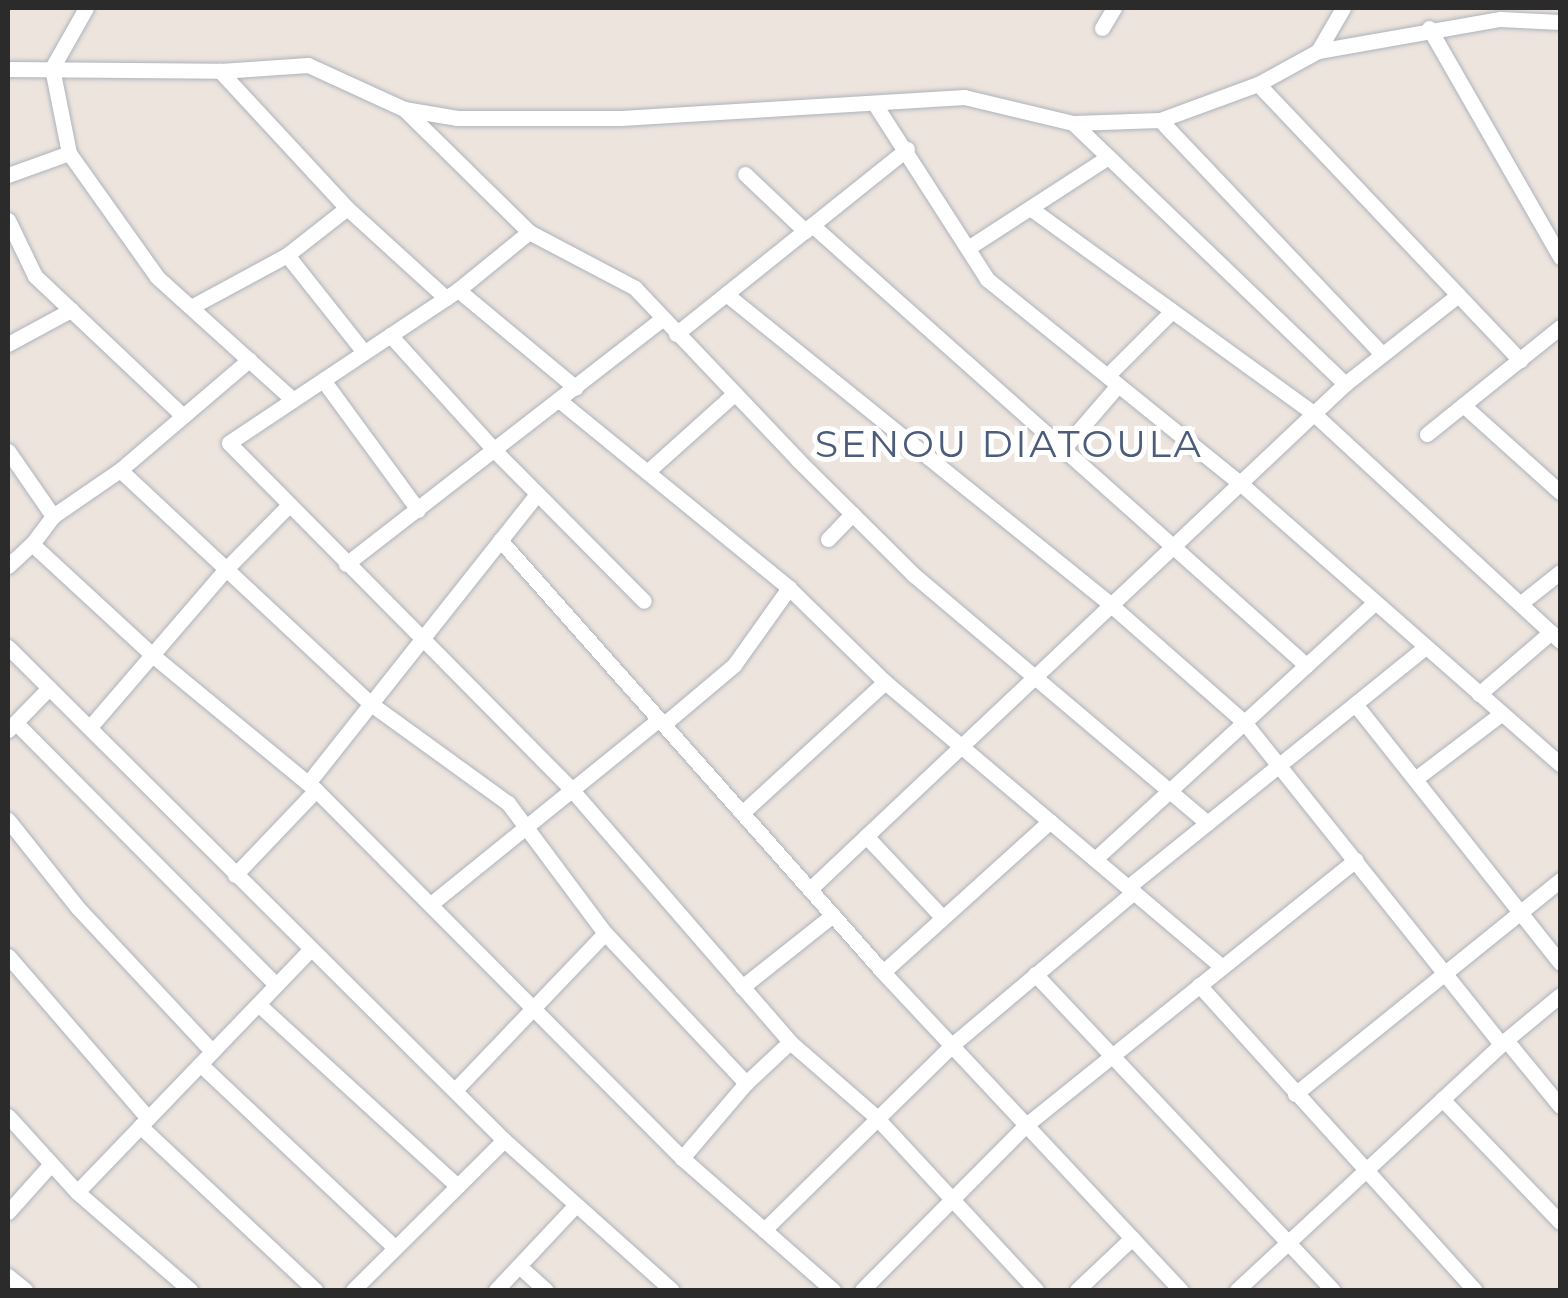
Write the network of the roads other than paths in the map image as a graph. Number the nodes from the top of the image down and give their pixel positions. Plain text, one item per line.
1 (86, 8) edge
2 (1114, 8) edge
3 (1343, 8) edge
4 (1560, 22) edge
5 (1102, 28) dead end
6 (1429, 28) junction
7 (1318, 51) junction
8 (8, 68) edge
9 (52, 68) junction
10 (220, 70) junction
11 (1258, 84) junction
12 (876, 106) junction
13 (404, 108) junction
14 (1160, 120) junction
15 (1073, 123) junction
16 (907, 149) junction
17 (70, 153) junction
18 (1108, 157) junction
19 (744, 174) dead end
20 (8, 175) edge
21 (347, 208) junction
22 (1030, 208) junction
23 (8, 220) edge
24 (808, 228) junction
25 (529, 232) junction
26 (968, 248) junction
27 (287, 255) junction
28 (1560, 257) edge
29 (452, 294) junction
30 (726, 294) junction
31 (1458, 295) junction
32 (191, 307) junction
33 (71, 310) junction
34 (1172, 311) junction
35 (662, 319) junction
36 (1560, 327) edge
37 (676, 334) junction
38 (390, 335) junction
39 (8, 344) edge
40 (364, 352) junction
41 (1382, 354) junction
42 (249, 360) junction
43 (1520, 360) junction
44 (323, 380) junction
45 (1113, 380) junction
46 (1344, 384) junction
47 (576, 388) junction
48 (734, 394) junction
49 (293, 400) junction
50 (560, 402) junction
51 (1464, 404) junction
52 (1314, 414) junction
53 (183, 416) junction
54 (1426, 434) dead end
55 (1063, 449) junction
56 (8, 451) edge
57 (495, 451) junction
58 (120, 470) junction
59 (647, 472) junction
60 (1240, 483) junction
61 (1560, 492) edge
62 (537, 494) junction
63 (290, 506) junction
64 (418, 510) junction
65 (852, 514) junction
66 (53, 516) junction
67 (828, 539) dead end
68 (500, 540) junction
69 (32, 544) junction
70 (1172, 546) junction
71 (346, 564) junction
72 (8, 566) edge
73 (226, 568) junction
74 (1560, 572) edge
75 (789, 588) junction
76 (644, 601) dead end
77 (1111, 604) junction
78 (1373, 604) junction
79 (1520, 604) junction
80 (1556, 636) edge
81 (422, 640) junction
82 (8, 647) edge
83 (1424, 648) junction
84 (151, 654) junction
85 (1306, 665) junction
86 (1034, 677) junction
87 (885, 682) junction
88 (48, 688) junction
89 (1479, 694) junction
90 (371, 704) junction
91 (1355, 704) junction
92 (1502, 714) junction
93 (662, 722) junction
94 (1244, 722) junction
95 (12, 726) edge
96 (90, 727) junction
97 (961, 746) junction
98 (1281, 764) junction
99 (1560, 764) edge
100 (1414, 779) junction
101 (312, 787) junction
102 (572, 790) junction
103 (1170, 791) junction
104 (742, 813) junction
105 (8, 820) edge
106 (1050, 821) junction
107 (1208, 822) junction
108 (528, 826) junction
109 (866, 836) junction
110 (1095, 859) junction
111 (1356, 860) junction
112 (235, 874) junction
113 (1560, 880) edge
114 (810, 889) junction
115 (1131, 889) junction
116 (432, 903) junction
117 (1520, 912) junction
118 (832, 915) junction
119 (943, 918) junction
120 (605, 933) junction
121 (308, 951) junction
122 (8, 956) edge
123 (1560, 963) edge
124 (1222, 967) junction
125 (883, 972) junction
126 (1445, 973) junction
127 (1034, 974) junction
128 (276, 985) junction
129 (1200, 985) junction
130 (742, 987) junction
131 (1560, 996) edge
132 (258, 1004) junction
133 (534, 1008) junction
134 (790, 1042) junction
135 (1503, 1042) junction
136 (952, 1046) junction
137 (212, 1051) junction
138 (1112, 1056) junction
139 (200, 1064) junction
140 (746, 1082) junction
141 (455, 1090) junction
142 (1295, 1094) junction
143 (1442, 1099) junction
144 (1560, 1106) edge
145 (8, 1116) edge
146 (876, 1116) junction
147 (144, 1122) junction
148 (1026, 1124) junction
149 (504, 1140) junction
150 (682, 1158) junction
151 (51, 1164) junction
152 (1364, 1172) junction
153 (457, 1186) junction
154 (77, 1192) junction
155 (952, 1199) junction
156 (574, 1207) junction
157 (8, 1212) edge
158 (1560, 1222) edge
159 (764, 1230) junction
160 (1132, 1238) junction
161 (1288, 1243) junction
162 (395, 1248) junction
163 (519, 1266) junction
164 (8, 1276) edge
165 (25, 1290) edge
166 (190, 1290) edge
167 (315, 1290) edge
168 (353, 1290) edge
169 (496, 1290) edge
170 (546, 1290) edge
171 (672, 1290) edge
172 (833, 1290) edge
173 (862, 1290) edge
174 (1036, 1290) edge
175 (1077, 1290) edge
176 (1181, 1290) edge
177 (1237, 1290) edge
178 (1333, 1290) edge
179 (1475, 1290) edge

1 - 9 street
2 - 5 street
3 - 7 street
4 - 6 street
6 - 7 street
6 - 28 street
7 - 11 street
8 - 9 street
9 - 10 street
9 - 17 street
10 - 13 street
10 - 21 street
11 - 14 street
11 - 31 street
12 - 13 street
12 - 15 street
12 - 16 street
13 - 25 street
14 - 15 street
14 - 41 street
15 - 18 street
16 - 24 street
16 - 26 street
17 - 20 street
17 - 32 street
18 - 22 street
18 - 46 street
19 - 24 street
21 - 27 street
21 - 29 street
22 - 26 street
22 - 34 street
23 - 33 street
24 - 30 street
24 - 55 street
25 - 29 street
25 - 35 street
26 - 45 street
27 - 32 street
27 - 40 street
29 - 38 street
29 - 47 street
30 - 37 street
30 - 77 street
31 - 41 street
31 - 43 street
32 - 42 street
33 - 39 street
33 - 53 street
34 - 45 street
34 - 52 street
35 - 37 street
35 - 47 street
36 - 43 street
37 - 48 street
38 - 40 street
38 - 57 street
40 - 44 street
41 - 46 street
42 - 49 street
42 - 53 street
43 - 51 street
44 - 49 street
44 - 64 street
45 - 55 street
45 - 60 street
46 - 52 street
47 - 50 street
48 - 59 street
48 - 65 street
49 - 63 street
50 - 57 street
50 - 59 street
51 - 54 street
51 - 61 street
52 - 60 street
52 - 79 street
53 - 58 street
55 - 70 street
56 - 66 street
57 - 62 street
57 - 64 street
58 - 66 street
58 - 73 street
59 - 75 street
60 - 70 street
60 - 78 street
62 - 68 street
62 - 76 street
63 - 71 street
63 - 73 street
64 - 71 street
65 - 67 street
65 - 86 street
66 - 69 street
68 - 81 street
68 - 93 street
69 - 72 street
69 - 84 street
70 - 77 street
70 - 85 street
71 - 81 street
73 - 84 street
73 - 90 street
74 - 79 street
75 - 87 street
75 - 93 street
77 - 86 street
77 - 94 street
78 - 83 street
78 - 85 street
79 - 80 street
80 - 89 street
81 - 90 street
81 - 102 street
82 - 88 street
83 - 89 street
83 - 91 street
84 - 96 street
84 - 101 street
85 - 94 street
86 - 97 street
86 - 103 street
87 - 97 street
87 - 104 street
88 - 95 street
88 - 96 street
89 - 92 street
90 - 101 street
90 - 108 street
91 - 98 street
91 - 100 street
92 - 99 street
92 - 100 street
93 - 102 street
93 - 104 street
94 - 98 street
94 - 103 street
95 - 128 street
96 - 112 street
97 - 106 street
97 - 109 street
98 - 107 street
98 - 111 street
100 - 117 street
101 - 112 street
101 - 116 street
102 - 108 street
102 - 130 street
103 - 107 street
103 - 110 street
104 - 114 street
105 - 137 street
106 - 110 street
106 - 119 street
107 - 115 street
108 - 116 street
108 - 120 street
109 - 114 street
109 - 119 street
110 - 115 street
111 - 124 street
111 - 126 street
112 - 121 street
113 - 117 street
114 - 118 street
115 - 124 street
115 - 127 street
116 - 133 street
117 - 123 street
117 - 126 street
118 - 125 street
118 - 130 street
119 - 125 street
120 - 133 street
120 - 140 street
121 - 128 street
121 - 141 street
122 - 147 street
124 - 129 street
125 - 136 street
126 - 135 street
126 - 142 street
127 - 136 street
127 - 138 street
128 - 132 street
129 - 138 street
129 - 142 street
130 - 134 street
131 - 135 street
132 - 137 street
132 - 153 street
133 - 141 street
133 - 150 street
134 - 140 street
134 - 146 street
135 - 143 street
135 - 144 street
136 - 146 street
136 - 148 street
137 - 139 street
138 - 148 street
138 - 161 street
139 - 147 street
139 - 162 street
140 - 150 street
141 - 149 street
142 - 152 street
143 - 152 street
143 - 158 street
145 - 151 street
146 - 155 street
146 - 159 street
147 - 154 street
147 - 167 street
148 - 155 street
148 - 160 street
149 - 153 street
149 - 156 street
150 - 159 street
151 - 154 street
151 - 157 street
152 - 161 street
152 - 179 street
153 - 162 street
154 - 166 street
155 - 173 street
155 - 174 street
156 - 163 street
156 - 171 street
159 - 172 street
160 - 175 street
160 - 176 street
161 - 177 street
161 - 178 street
162 - 168 street
163 - 169 street
163 - 170 street
164 - 165 street

